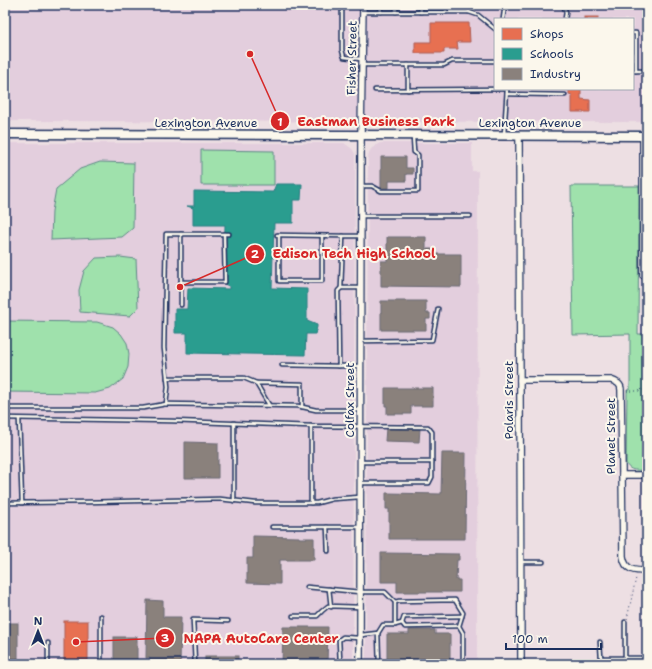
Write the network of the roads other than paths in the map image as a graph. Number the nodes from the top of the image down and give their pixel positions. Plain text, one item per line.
1 (342, 5) edge
2 (363, 5) edge
3 (380, 5) edge
4 (396, 5) edge
5 (420, 5) edge
6 (446, 5) edge
7 (469, 5) edge
8 (505, 5) edge
9 (563, 5) edge
10 (363, 12) junction
11 (381, 12) junction
12 (396, 12) junction
13 (421, 12) junction
14 (446, 12) junction
15 (469, 12) junction
16 (503, 18) edge
17 (565, 18) edge
18 (494, 28) edge
19 (634, 33) edge
20 (494, 61) edge
21 (363, 62) junction
22 (408, 65) junction
23 (634, 71) edge
24 (647, 71) edge
25 (494, 89) edge
26 (375, 90) dead end
27 (408, 90) junction
28 (508, 90) edge
29 (507, 94) junction
30 (565, 95) dead end
31 (5, 134) edge
32 (361, 135) junction
33 (413, 135) junction
34 (504, 135) junction
35 (519, 135) junction
36 (645, 136) edge
37 (361, 186) junction
38 (645, 209) edge
39 (361, 216) junction
40 (470, 216) dead end
41 (181, 234) junction
42 (224, 234) junction
43 (229, 234) dead end
44 (322, 236) junction
45 (343, 236) junction
46 (361, 236) junction
47 (647, 275) edge
48 (181, 282) junction
49 (341, 288) junction
50 (361, 288) junction
51 (181, 305) dead end
52 (438, 309) dead end
53 (361, 341) junction
54 (282, 365) dead end
55 (339, 366) junction
56 (361, 366) junction
57 (167, 378) junction
58 (520, 380) junction
59 (256, 383) junction
60 (166, 404) junction
61 (269, 405) junction
62 (302, 407) junction
63 (5, 408) edge
64 (361, 410) junction
65 (5, 418) edge
66 (19, 418) junction
67 (234, 423) junction
68 (311, 426) junction
69 (361, 426) junction
70 (360, 462) junction
71 (432, 462) junction
72 (622, 475) junction
73 (647, 475) edge
74 (360, 483) junction
75 (360, 497) junction
76 (234, 501) junction
77 (5, 503) edge
78 (22, 503) junction
79 (311, 503) junction
80 (272, 527) dead end
81 (327, 527) junction
82 (360, 527) junction
83 (328, 551) dead end
84 (520, 562) junction
85 (543, 562) dead end
86 (647, 571) edge
87 (307, 587) dead end
88 (329, 589) junction
89 (360, 592) junction
90 (395, 602) junction
91 (330, 606) junction
92 (360, 608) junction
93 (101, 616) dead end
94 (293, 616) dead end
95 (462, 616) junction
96 (228, 621) dead end
97 (625, 622) road end
98 (402, 623) junction
99 (395, 626) junction
100 (459, 626) junction
101 (378, 633) junction
102 (360, 637) junction
103 (600, 642) dead end
104 (48, 644) dead end
105 (625, 658) junction
106 (340, 661) dead end
107 (48, 664) edge
108 (101, 664) edge
109 (195, 664) edge
110 (360, 664) edge
111 (379, 664) edge
112 (463, 664) edge
113 (521, 664) edge
114 (643, 664) edge

1 - 21 lane
2 - 10 street, Fisher Street
3 - 11 lane
4 - 12 lane
5 - 13 lane
6 - 14 lane
7 - 15 lane
8 - 16 lane
9 - 17 lane
10 - 11 lane
10 - 21 street, Fisher Street
11 - 12 lane
12 - 13 lane
13 - 14 lane
14 - 15 lane
15 - 18 lane
19 - 23 lane
20 - 22 lane
21 - 22 lane
21 - 32 street, Fisher Street
22 - 27 lane
23 - 24 lane
25 - 27 lane
26 - 27 lane
28 - 29 lane
29 - 30 lane
29 - 34 lane
31 - 32 main road, Lexington Avenue
32 - 33 main road, Lexington Avenue
32 - 37 street, Colfax Street
33 - 34 main road, Lexington Avenue
33 - 37 lane
34 - 35 main road, Lexington Avenue
35 - 36 main road, Lexington Avenue
35 - 58 street, Polaris Street
36 - 38 street
37 - 39 street, Colfax Street
38 - 47 street
39 - 40 lane
39 - 46 street, Colfax Street
41 - 42 lane
41 - 48 lane
41 - 57 lane
42 - 43 lane
42 - 48 lane
44 - 44 lane
44 - 45 lane
45 - 46 lane
45 - 49 lane
46 - 50 street, Colfax Street
48 - 51 lane
49 - 50 lane
49 - 55 lane
50 - 53 street, Colfax Street
52 - 53 lane
53 - 56 street, Colfax Street
54 - 55 lane
55 - 56 lane
56 - 64 street, Colfax Street
57 - 59 lane
57 - 60 lane
58 - 72 street, Planet Street
58 - 84 street, Polaris Street
59 - 61 lane
59 - 62 lane
60 - 61 lane
60 - 63 lane
61 - 62 lane
62 - 64 lane
64 - 69 street, Colfax Street
65 - 66 lane
66 - 67 lane
66 - 78 lane
67 - 68 lane
67 - 76 lane
68 - 69 lane
68 - 79 lane
69 - 70 street, Colfax Street
69 - 71 lane
70 - 71 lane
70 - 74 street, Colfax Street
71 - 74 lane
72 - 73 street
72 - 86 street, Planet Street
74 - 75 street, Colfax Street
75 - 79 lane
75 - 82 street, Colfax Street
76 - 78 lane
76 - 79 lane
77 - 78 lane
80 - 81 lane
81 - 82 lane
81 - 83 lane
82 - 89 street, Colfax Street
84 - 85 lane
84 - 113 street, Polaris Street
87 - 88 lane
88 - 89 lane
88 - 91 lane
89 - 90 lane
89 - 92 street, Colfax Street
90 - 95 lane
90 - 99 lane
91 - 92 lane
91 - 94 lane
92 - 102 street, Colfax Street
93 - 108 lane
95 - 98 lane
95 - 100 lane
96 - 109 lane
97 - 105 lane
98 - 99 lane
98 - 100 lane
99 - 101 lane
100 - 112 lane
101 - 102 lane
101 - 111 lane
102 - 106 lane
102 - 110 street, Colfax Street
103 - 105 lane
104 - 107 lane
105 - 114 lane

